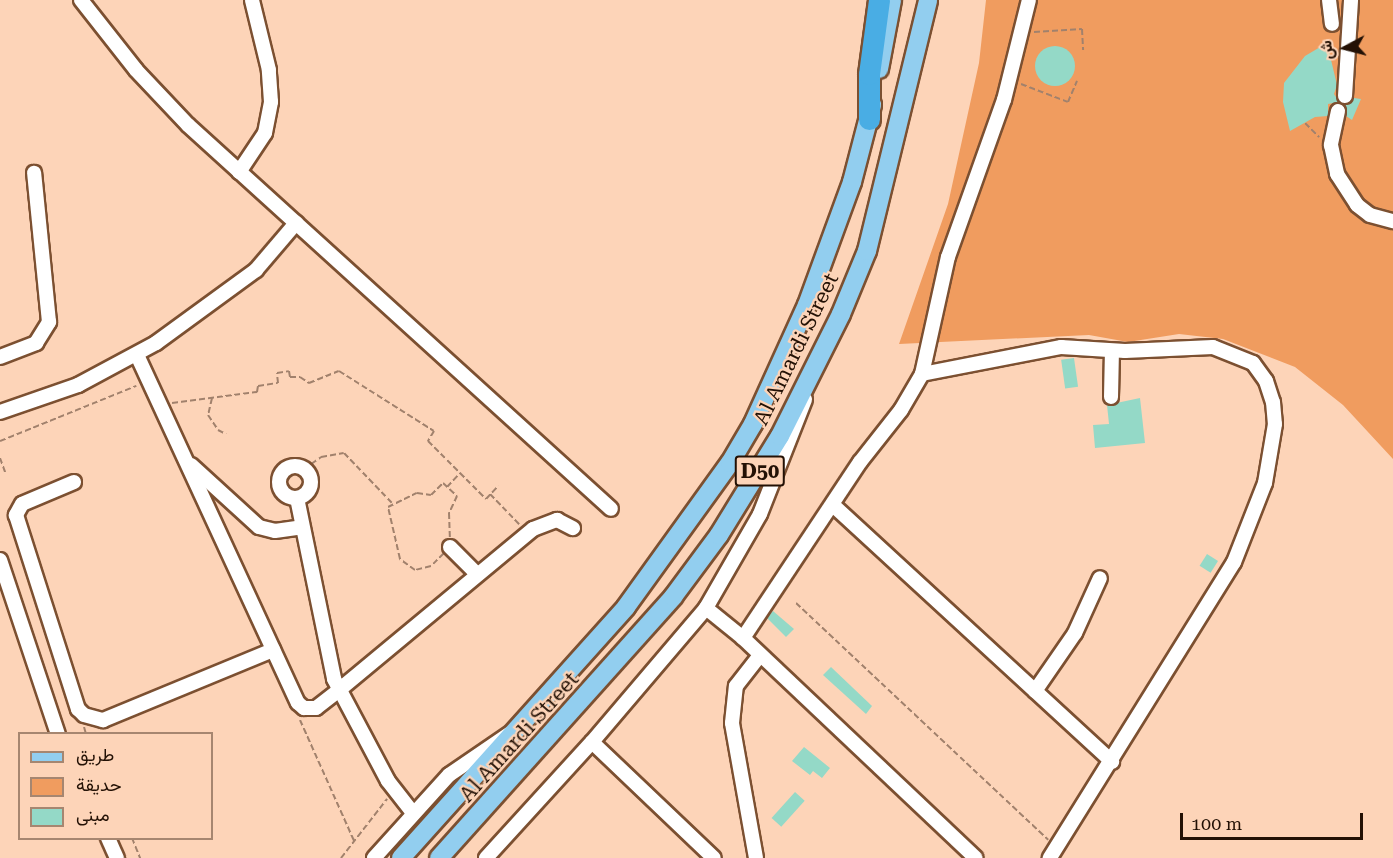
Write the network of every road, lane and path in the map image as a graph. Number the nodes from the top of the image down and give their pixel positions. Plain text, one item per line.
1 (81, 0) edge
2 (252, 0) edge
3 (879, 0) edge
4 (892, 0) edge
5 (928, 0) edge
6 (1029, 0) edge
7 (1329, 0) edge
8 (1351, 0) edge
9 (1332, 24) dead end
10 (1022, 32) junction
11 (1083, 50) dead end
12 (1010, 79) junction
13 (1077, 81) dead end
14 (1345, 96) dead end
15 (1338, 111) dead end
16 (869, 119) junction
17 (1305, 123) dead end
18 (1331, 146) junction
19 (239, 172) junction
20 (34, 173) dead end
21 (1393, 222) edge
22 (296, 223) junction
23 (1112, 351) junction
24 (137, 355) junction
25 (0, 357) edge
26 (921, 374) junction
27 (811, 376) junction
28 (149, 381) junction
29 (1111, 397) dead end
30 (212, 398) junction
31 (159, 402) junction
32 (0, 412) edge
33 (226, 434) dead end
34 (0, 441) edge
35 (0, 458) edge
36 (186, 459) junction
37 (304, 469) junction
38 (5, 472) dead end
39 (460, 473) junction
40 (74, 482) dead end
41 (498, 486) dead end
42 (447, 487) junction
43 (490, 494) junction
44 (297, 498) junction
45 (393, 503) junction
46 (834, 506) junction
47 (611, 509) dead end
48 (302, 527) junction
49 (573, 528) dead end
50 (527, 533) junction
51 (450, 547) junction
52 (0, 560) edge
53 (477, 574) junction
54 (1100, 578) dead end
55 (796, 603) dead end
56 (706, 608) junction
57 (743, 638) junction
58 (273, 650) junction
59 (760, 655) junction
60 (339, 690) junction
61 (1035, 691) junction
62 (300, 706) junction
63 (516, 730) junction
64 (57, 732) edge
65 (592, 742) junction
66 (1112, 762) junction
67 (394, 791) junction
68 (413, 813) junction
69 (109, 840) edge
70 (133, 840) edge
71 (355, 843) junction
72 (1053, 853) edge
73 (117, 858) edge
74 (140, 858) edge
75 (341, 858) edge
76 (374, 858) edge
77 (401, 858) edge
78 (439, 858) edge
79 (486, 858) edge
80 (714, 858) edge
81 (756, 858) edge
82 (976, 858) edge

1 - 19 street
2 - 19 street
3 - 16 highway
4 - 16 main road, D50
5 - 27 main road, Al Amardi Street / D50
6 - 10 street
7 - 9 street
8 - 14 street
10 - 11 path
10 - 12 street
12 - 13 path
12 - 26 street
15 - 18 street
16 - 63 main road, Al Amardi Street / D50
17 - 18 path
18 - 21 street
19 - 22 street
20 - 25 street
22 - 24 street
22 - 47 street
23 - 26 street
23 - 29 street
23 - 66 street
24 - 28 street
24 - 32 street
26 - 46 street
27 - 56 street
27 - 78 main road, Al Amardi Street / D50
28 - 31 street
28 - 34 path
30 - 31 path
30 - 33 path
30 - 39 path
31 - 36 street
35 - 38 path
36 - 48 street
36 - 58 street
37 - 44 street
37 - 44 street
37 - 45 path
39 - 42 path
39 - 43 path
40 - 58 street
41 - 43 path
42 - 45 path
42 - 51 path
43 - 50 path
44 - 48 street
45 - 51 path
46 - 57 street
46 - 61 street
48 - 60 street
49 - 50 street
50 - 53 street
51 - 53 street
52 - 64 street
53 - 60 street
54 - 61 street
55 - 72 path
56 - 57 street
56 - 65 street
57 - 59 street
58 - 62 street
59 - 81 street
59 - 82 street
60 - 62 street
60 - 67 street
61 - 66 street
62 - 71 path
63 - 68 street
63 - 77 main road, Al Amardi Street / D50
65 - 79 street
65 - 80 street
66 - 72 street
67 - 68 street
67 - 71 path
68 - 76 street
69 - 73 street
70 - 74 path
71 - 75 path

